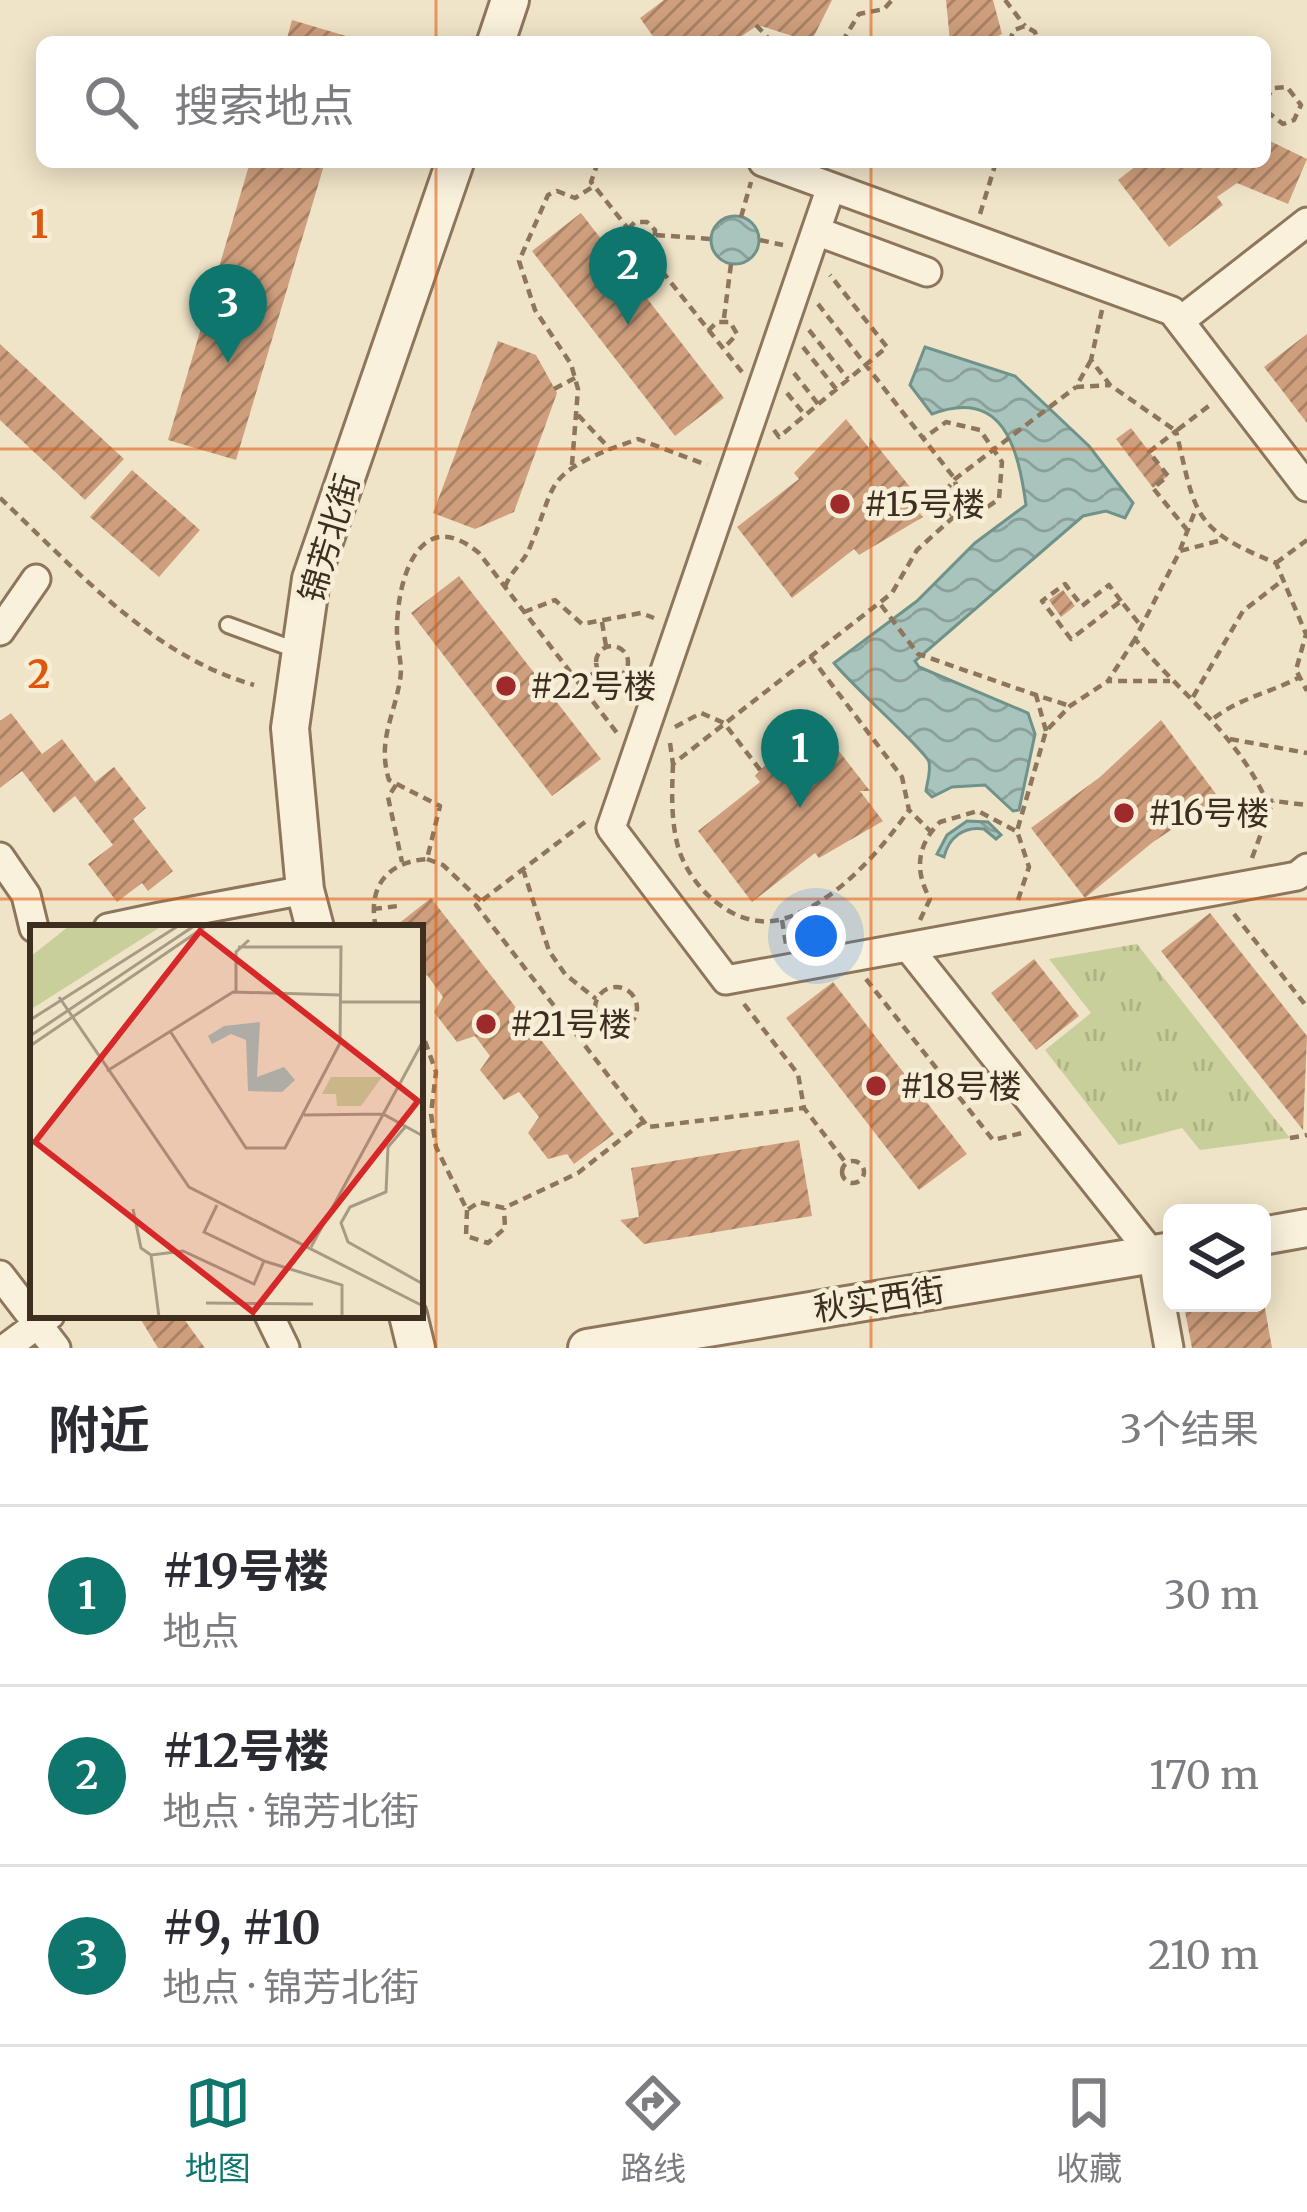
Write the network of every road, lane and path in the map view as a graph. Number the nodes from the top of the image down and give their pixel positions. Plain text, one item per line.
1 (510, 0) edge
2 (860, 0) edge
3 (892, 0) edge
4 (1005, 0) edge
5 (859, 14) junction
6 (756, 26) dead end
7 (1025, 26) junction
8 (498, 36) edge
9 (766, 36) edge
10 (846, 36) edge
11 (1011, 36) edge
12 (1038, 36) edge
13 (1271, 92) edge
14 (1298, 115) junction
15 (1271, 118) edge
16 (1307, 126) edge
17 (453, 168) edge
18 (597, 168) edge
19 (994, 168) edge
20 (757, 171) edge
21 (594, 186) junction
22 (831, 187) junction
23 (741, 217) dead end
24 (1307, 222) edge
25 (628, 230) junction
26 (656, 235) junction
27 (972, 238) junction
28 (711, 239) dead end
29 (813, 240) junction
30 (644, 248) junction
31 (731, 264) dead end
32 (927, 272) dead end
33 (1106, 287) junction
34 (787, 315) junction
35 (724, 320) junction
36 (1180, 321) junction
37 (709, 331) junction
38 (723, 348) junction
39 (1091, 359) junction
40 (866, 364) junction
41 (575, 378) junction
42 (848, 379) junction
43 (1110, 385) junction
44 (1076, 387) junction
45 (1232, 388) junction
46 (554, 389) dead end
47 (836, 389) junction
48 (760, 395) junction
49 (818, 404) junction
50 (578, 416) junction
51 (1176, 431) junction
52 (779, 437) dead end
53 (924, 438) junction
54 (997, 447) junction
55 (610, 449) junction
56 (572, 465) junction
57 (731, 478) junction
58 (955, 478) junction
59 (1307, 487) edge
60 (0, 498) edge
61 (1196, 511) junction
62 (956, 515) junction
63 (1188, 531) junction
64 (1221, 540) junction
65 (1307, 540) edge
66 (1180, 551) junction
67 (1276, 563) junction
68 (36, 579) dead end
69 (1282, 580) junction
70 (505, 587) junction
71 (1121, 602) junction
72 (879, 603) junction
73 (524, 612) junction
74 (602, 622) junction
75 (228, 625) dead end
76 (1141, 626) junction
77 (680, 627) junction
78 (0, 631) edge
79 (1135, 639) junction
80 (607, 647) junction
81 (301, 652) junction
82 (809, 656) junction
83 (598, 670) junction
84 (1300, 677) junction
85 (1108, 681) junction
86 (1170, 681) junction
87 (579, 684) junction
88 (254, 685) dead end
89 (1307, 691) edge
90 (1036, 695) junction
91 (1192, 698) junction
92 (1070, 706) junction
93 (1212, 719) junction
94 (724, 723) junction
95 (1046, 731) junction
96 (1229, 739) junction
97 (1307, 754) edge
98 (635, 757) junction
99 (673, 764) junction
100 (761, 771) dead end
101 (396, 785) junction
102 (623, 793) junction
103 (1273, 801) junction
104 (1307, 805) edge
105 (909, 810) junction
106 (931, 832) junction
107 (1017, 832) junction
108 (0, 857) edge
109 (427, 859) junction
110 (403, 862) junction
111 (1307, 868) edge
112 (523, 869) junction
113 (1228, 888) junction
114 (305, 890) junction
115 (481, 901) junction
116 (398, 906) dead end
117 (373, 910) junction
118 (162, 923) edge
119 (33, 925) edge
120 (314, 925) edge
121 (376, 925) edge
122 (994, 931) junction
123 (908, 947) junction
124 (849, 957) junction
125 (726, 980) junction
126 (596, 999) junction
127 (1307, 1007) edge
128 (603, 1023) junction
129 (423, 1035) edge
130 (581, 1041) junction
131 (804, 1108) junction
132 (644, 1122) junction
133 (1051, 1126) junction
134 (1307, 1135) edge
135 (1290, 1138) dead end
136 (846, 1162) dead end
137 (504, 1208) junction
138 (467, 1210) junction
139 (1307, 1228) edge
140 (1271, 1234) edge
141 (1162, 1252) edge
142 (0, 1275) edge
143 (30, 1306) edge
144 (270, 1318) edge
145 (409, 1318) edge
146 (44, 1320) edge
147 (6, 1348) edge
148 (56, 1348) edge
149 (285, 1348) edge
150 (416, 1348) edge
151 (587, 1348) edge
152 (1169, 1348) edge

1 - 8 street
2 - 5 path
3 - 5 path
4 - 7 path
5 - 10 path
6 - 9 path
7 - 11 path
7 - 12 path
13 - 14 path
14 - 15 path
14 - 16 path
17 - 81 street, 锦芳北街
18 - 21 path
19 - 27 path
20 - 22 street
20 - 23 path
21 - 25 path
21 - 41 path
22 - 27 street
22 - 29 street
24 - 36 street
25 - 26 path
25 - 30 path
26 - 28 path
26 - 30 path
27 - 33 street
29 - 32 street
29 - 34 street
29 - 40 path
30 - 37 path
31 - 35 path
33 - 36 street
33 - 39 path
34 - 40 path
34 - 42 path
34 - 47 path
34 - 48 street
34 - 49 path
35 - 37 path
35 - 38 path
36 - 45 street
37 - 38 path
38 - 48 path
39 - 43 path
39 - 44 path
40 - 42 path
40 - 53 path
41 - 46 path
41 - 50 path
42 - 47 path
43 - 44 path
43 - 51 path
44 - 54 path
45 - 51 path
45 - 59 street
47 - 49 path
48 - 57 street
49 - 52 path
50 - 55 path
50 - 56 path
51 - 61 path
51 - 63 path
53 - 54 path
53 - 58 path
54 - 58 path
54 - 62 path
55 - 56 path
55 - 57 path
56 - 70 path
57 - 77 street
58 - 62 path
58 - 62 path
60 - 88 path
61 - 63 path
61 - 64 path
62 - 72 path
63 - 66 path
64 - 66 path
64 - 67 path
65 - 67 path
66 - 76 path
67 - 69 path
68 - 78 street
69 - 84 path
69 - 91 path
70 - 73 path
70 - 101 path
71 - 71 path
71 - 76 path
72 - 82 path
72 - 90 path
73 - 74 path
73 - 87 path
74 - 77 path
74 - 80 path
75 - 81 lane
76 - 79 path
77 - 98 street
79 - 85 path
79 - 86 path
80 - 83 path
80 - 83 path
81 - 114 street, 锦芳北街
82 - 94 path
82 - 105 path
83 - 87 path
84 - 89 path
84 - 93 path
85 - 86 path
85 - 92 path
86 - 91 path
87 - 98 path
90 - 92 path
90 - 95 path
91 - 93 path
92 - 95 path
93 - 96 path
94 - 99 path
94 - 99 path
94 - 100 path
95 - 107 path
96 - 97 path
96 - 103 path
98 - 102 street
99 - 105 path
101 - 109 path
101 - 110 path
102 - 112 path
102 - 125 street
103 - 104 path
103 - 113 path
105 - 106 path
106 - 107 path
106 - 123 path
107 - 122 path
108 - 119 street
109 - 110 path
109 - 115 path
110 - 117 path
111 - 113 street
112 - 115 path
112 - 126 path
113 - 122 street
113 - 127 path
114 - 118 street
114 - 120 street, 锦芳北街
115 - 130 path
116 - 117 path
117 - 121 path
122 - 123 street
123 - 124 street
123 - 133 street
124 - 125 street
124 - 133 path
125 - 131 path
126 - 128 path
126 - 128 path
128 - 130 path
129 - 138 path
130 - 132 path
131 - 132 path
131 - 136 path
132 - 137 path
133 - 141 street
134 - 135 path
137 - 138 path
137 - 138 path
139 - 140 street
141 - 151 street, 秋实西街
141 - 152 street
142 - 143 street
144 - 149 street
145 - 150 street
146 - 147 street
146 - 148 street

